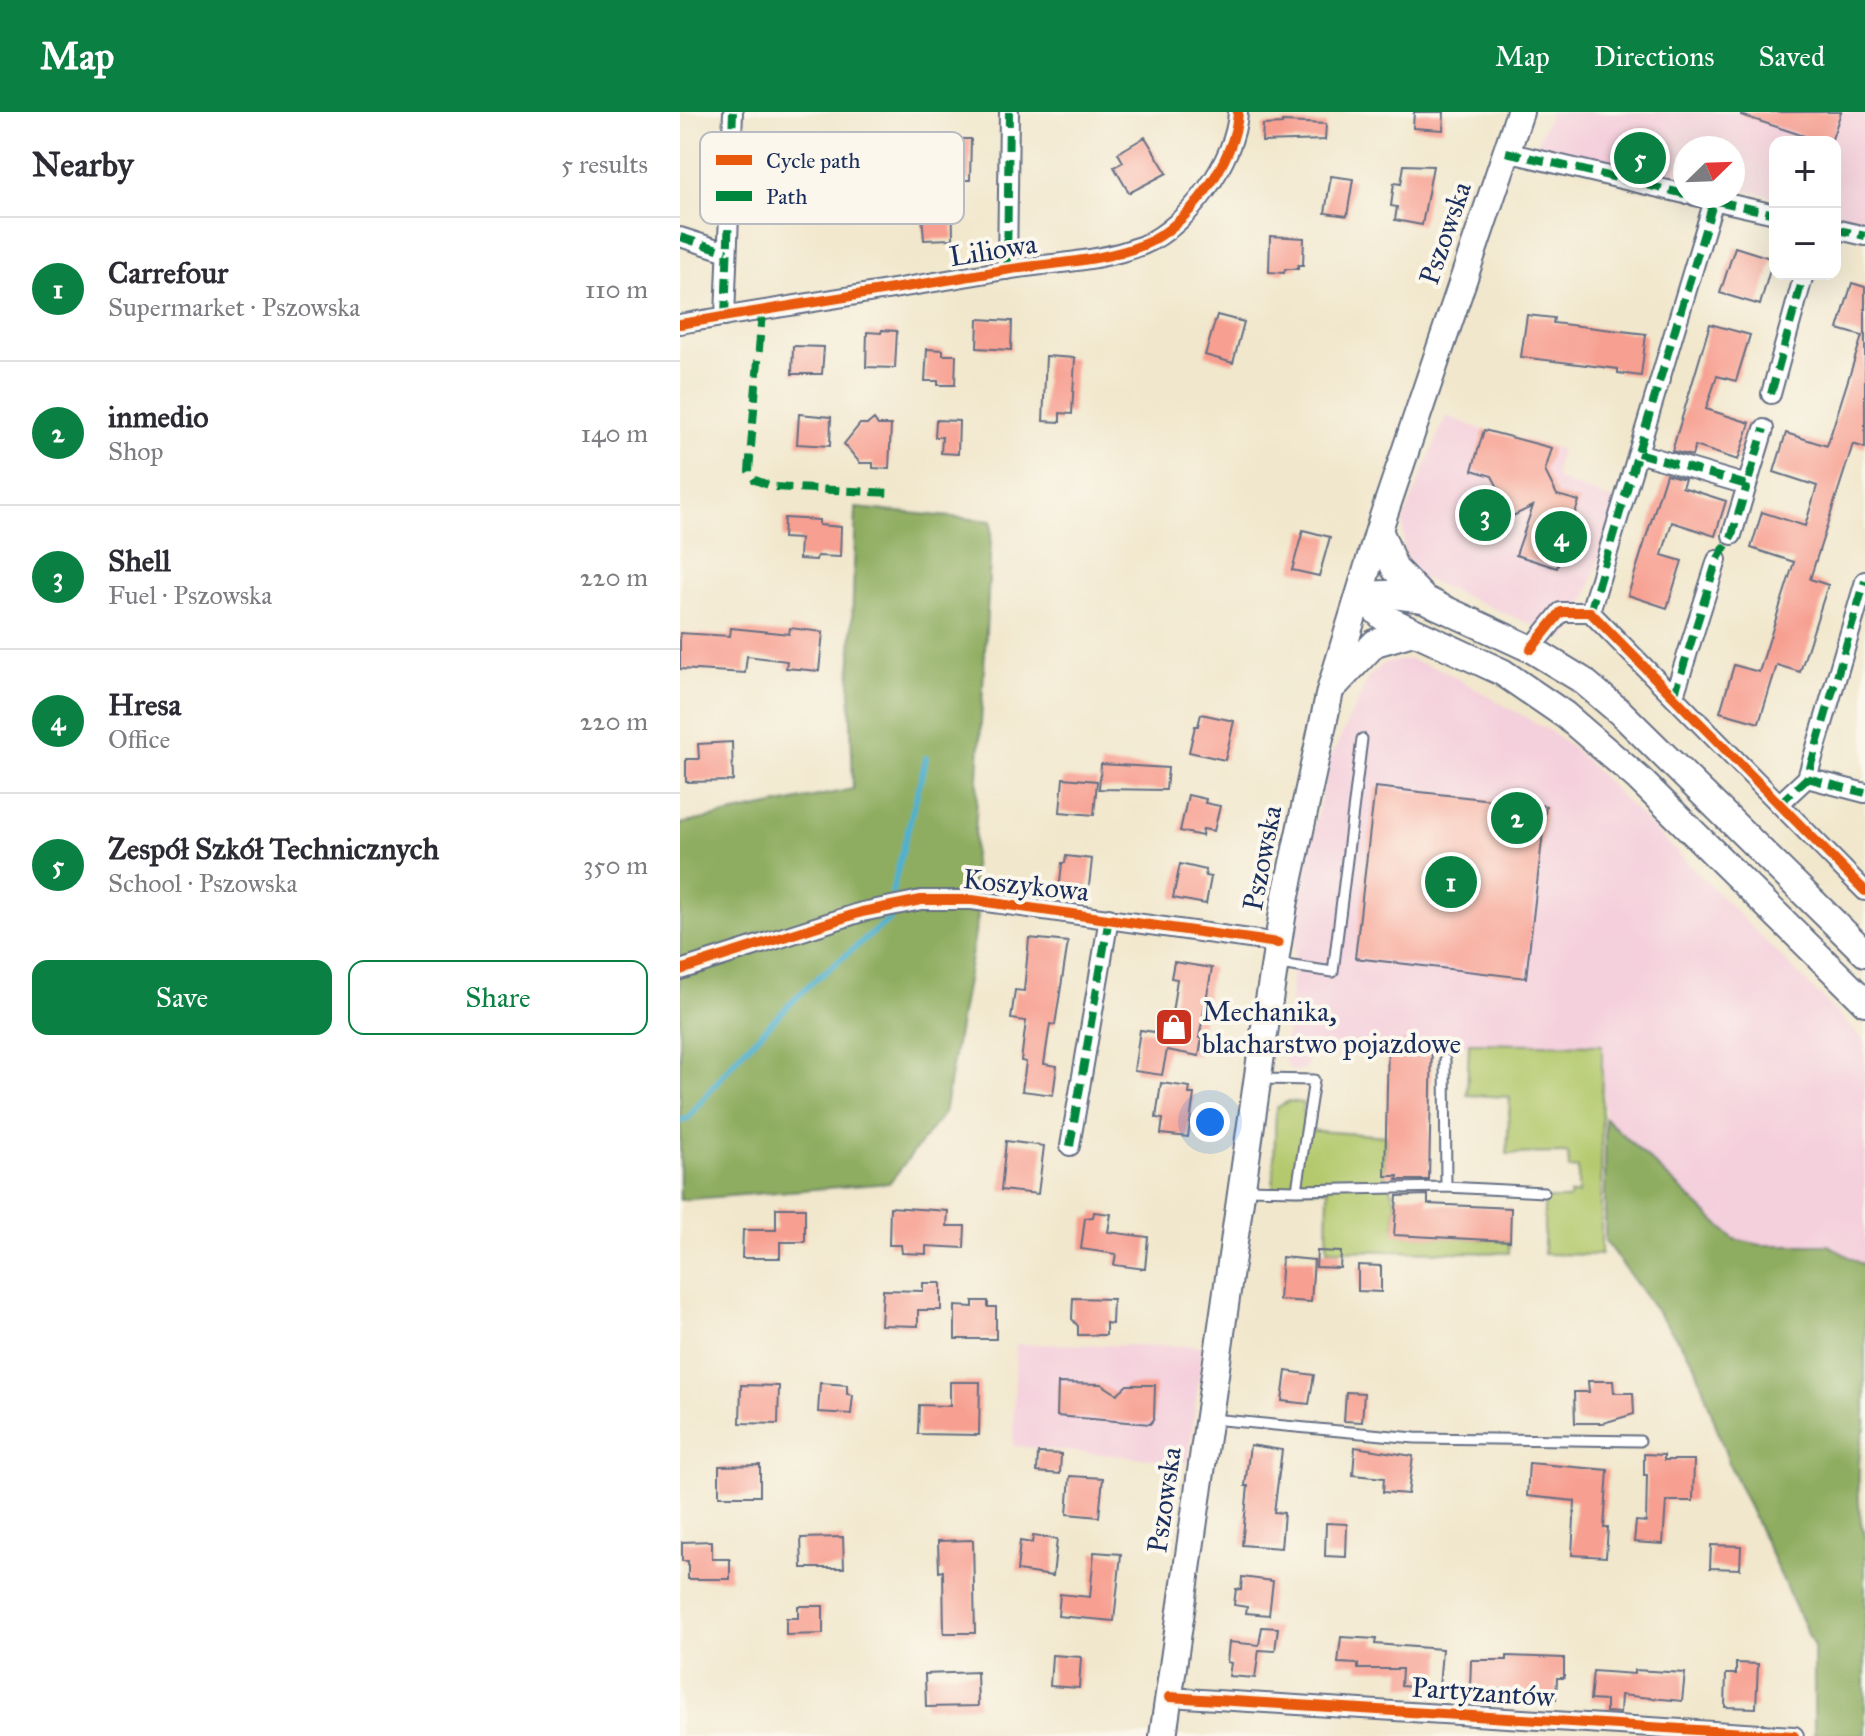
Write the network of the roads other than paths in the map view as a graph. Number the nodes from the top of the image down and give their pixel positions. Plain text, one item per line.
1 (733, 112) edge
2 (1009, 112) edge
3 (1238, 112) edge
4 (1520, 112) edge
5 (732, 132) edge
6 (1506, 152) junction
7 (1673, 191) edge
8 (1745, 207) edge
9 (1701, 208) edge
10 (1769, 213) edge
11 (728, 224) edge
12 (1841, 230) edge
13 (1865, 236) edge
14 (680, 237) edge
15 (727, 252) junction
16 (1007, 270) junction
17 (1802, 280) edge
18 (725, 317) junction
19 (680, 324) edge
20 (1771, 394) dead end
21 (1764, 429) dead end
22 (1638, 453) junction
23 (1747, 485) junction
24 (1379, 530) junction
25 (1732, 535) dead end
26 (1717, 560) dead end
27 (1865, 581) edge
28 (1360, 595) junction
29 (1424, 599) junction
30 (1590, 612) junction
31 (1413, 632) junction
32 (1531, 649) junction
33 (1330, 691) junction
34 (1674, 696) junction
35 (1362, 739) dead end
36 (1807, 778) junction
37 (1865, 793) edge
38 (1779, 804) junction
39 (1864, 889) edge
40 (1109, 918) junction
41 (1277, 953) junction
42 (1865, 953) edge
43 (680, 970) edge
44 (1865, 1002) edge
45 (1445, 1060) dead end
46 (1257, 1079) junction
47 (1070, 1146) dead end
48 (1446, 1187) junction
49 (1242, 1189) junction
50 (1297, 1190) junction
51 (1544, 1192) dead end
52 (1208, 1419) junction
53 (1640, 1441) dead end
54 (1169, 1697) junction
55 (1163, 1736) edge
56 (1794, 1736) edge

1 - 5 street
2 - 16 street
3 - 16 street, Liliowa
4 - 6 main road, Pszowska
6 - 7 street
6 - 24 main road, Pszowska
8 - 10 street
9 - 22 street
11 - 15 street
12 - 13 street
14 - 15 street
15 - 18 street
16 - 18 street, Liliowa
17 - 20 street
18 - 19 street, Liliowa
21 - 23 street
22 - 23 street
22 - 30 street
23 - 25 street
24 - 28 main road, Pszowska
24 - 29 main road
26 - 34 street
27 - 36 street
28 - 29 main road
28 - 31 main road
28 - 33 main road, Pszowska
29 - 32 main road
30 - 32 street
30 - 34 street
31 - 33 main road
31 - 44 main road
32 - 42 main road
33 - 41 main road, Pszowska
34 - 38 street
35 - 41 lane
36 - 37 street
36 - 38 street
38 - 39 street
40 - 41 street, Koszykowa
40 - 43 street, Koszykowa
40 - 47 street, Koszykowa
41 - 46 main road, Pszowska
45 - 48 lane
46 - 49 main road, Pszowska
46 - 50 lane
48 - 50 lane
48 - 51 lane
49 - 50 lane
49 - 52 main road, Pszowska
52 - 53 lane
52 - 54 main road, Pszowska
54 - 55 main road, Pszowska
54 - 56 street, Partyzantów

